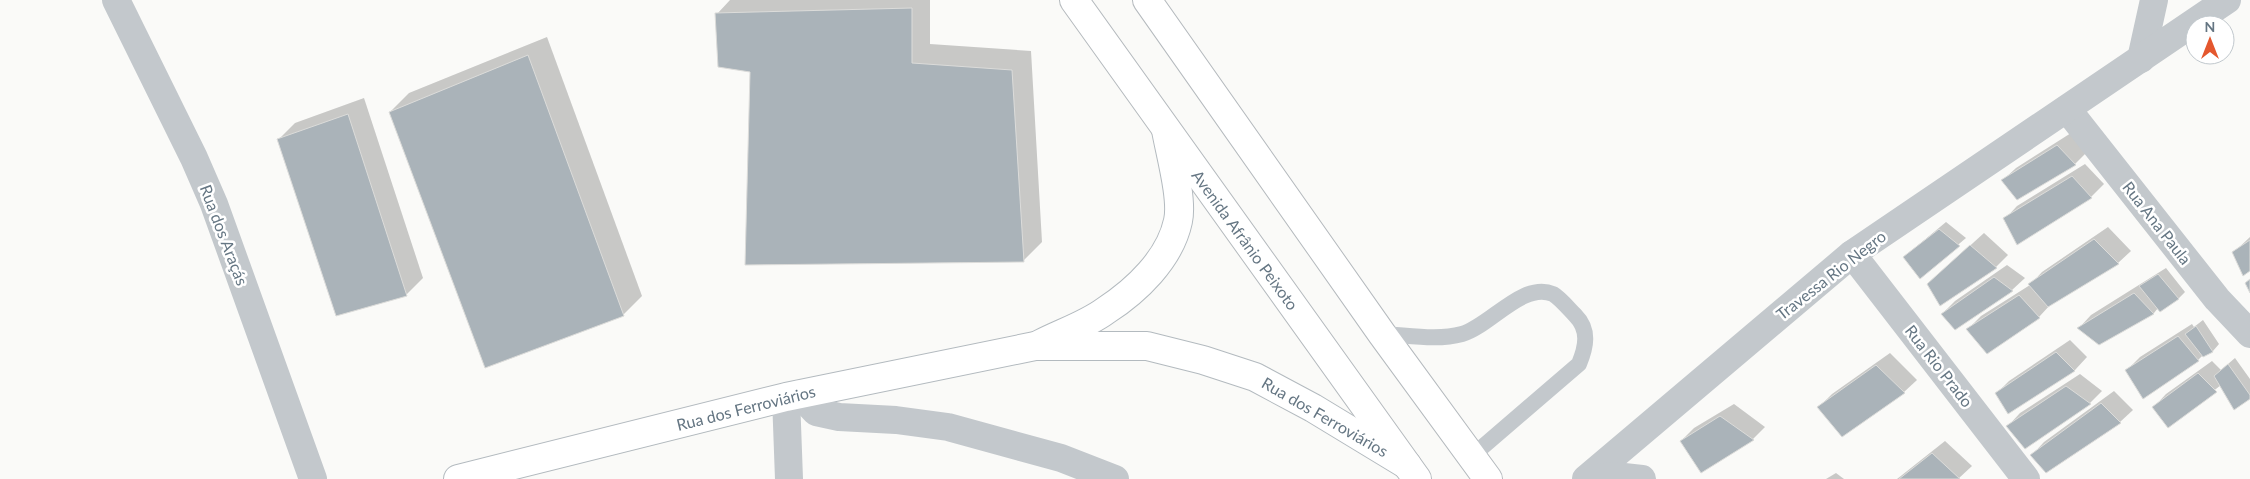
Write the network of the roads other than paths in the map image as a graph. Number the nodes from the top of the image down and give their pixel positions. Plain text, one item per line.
1 (116, 0) edge
2 (1074, 0) edge
3 (1147, 0) edge
4 (2154, 0) edge
5 (2226, 0) edge
6 (2141, 59) junction
7 (2067, 109) junction
8 (1166, 130) junction
9 (1852, 254) junction
10 (1382, 334) junction
11 (2250, 334) edge
12 (1036, 346) junction
13 (792, 396) junction
14 (1472, 456) junction
15 (1412, 472) edge
16 (313, 479) edge
17 (458, 479) edge
18 (790, 479) edge
19 (1115, 479) edge
20 (1488, 479) edge
21 (1586, 479) edge
22 (1590, 479) edge
23 (1642, 479) edge
24 (2026, 479) edge

1 - 16 street, Rua dos Araçás
2 - 8 main road, Avenida Afrânio Peixoto
3 - 10 main road
4 - 6 street
5 - 6 street, Travessa Rio Negro
6 - 7 street, Travessa Rio Negro
7 - 9 street, Travessa Rio Negro
7 - 11 street, Rua Ana Paula
8 - 12 main road, Rua dos Ferroviários
8 - 15 main road, Avenida Afrânio Peixoto
9 - 21 street, Travessa Rio Negro
9 - 24 street, Rua Rio Prado
10 - 14 main road
10 - 14 lane
12 - 13 main road, Rua dos Ferroviários
12 - 15 main road, Rua dos Ferroviários
13 - 17 main road, Rua dos Ferroviários
13 - 18 street
13 - 19 street
14 - 20 main road
22 - 23 street

